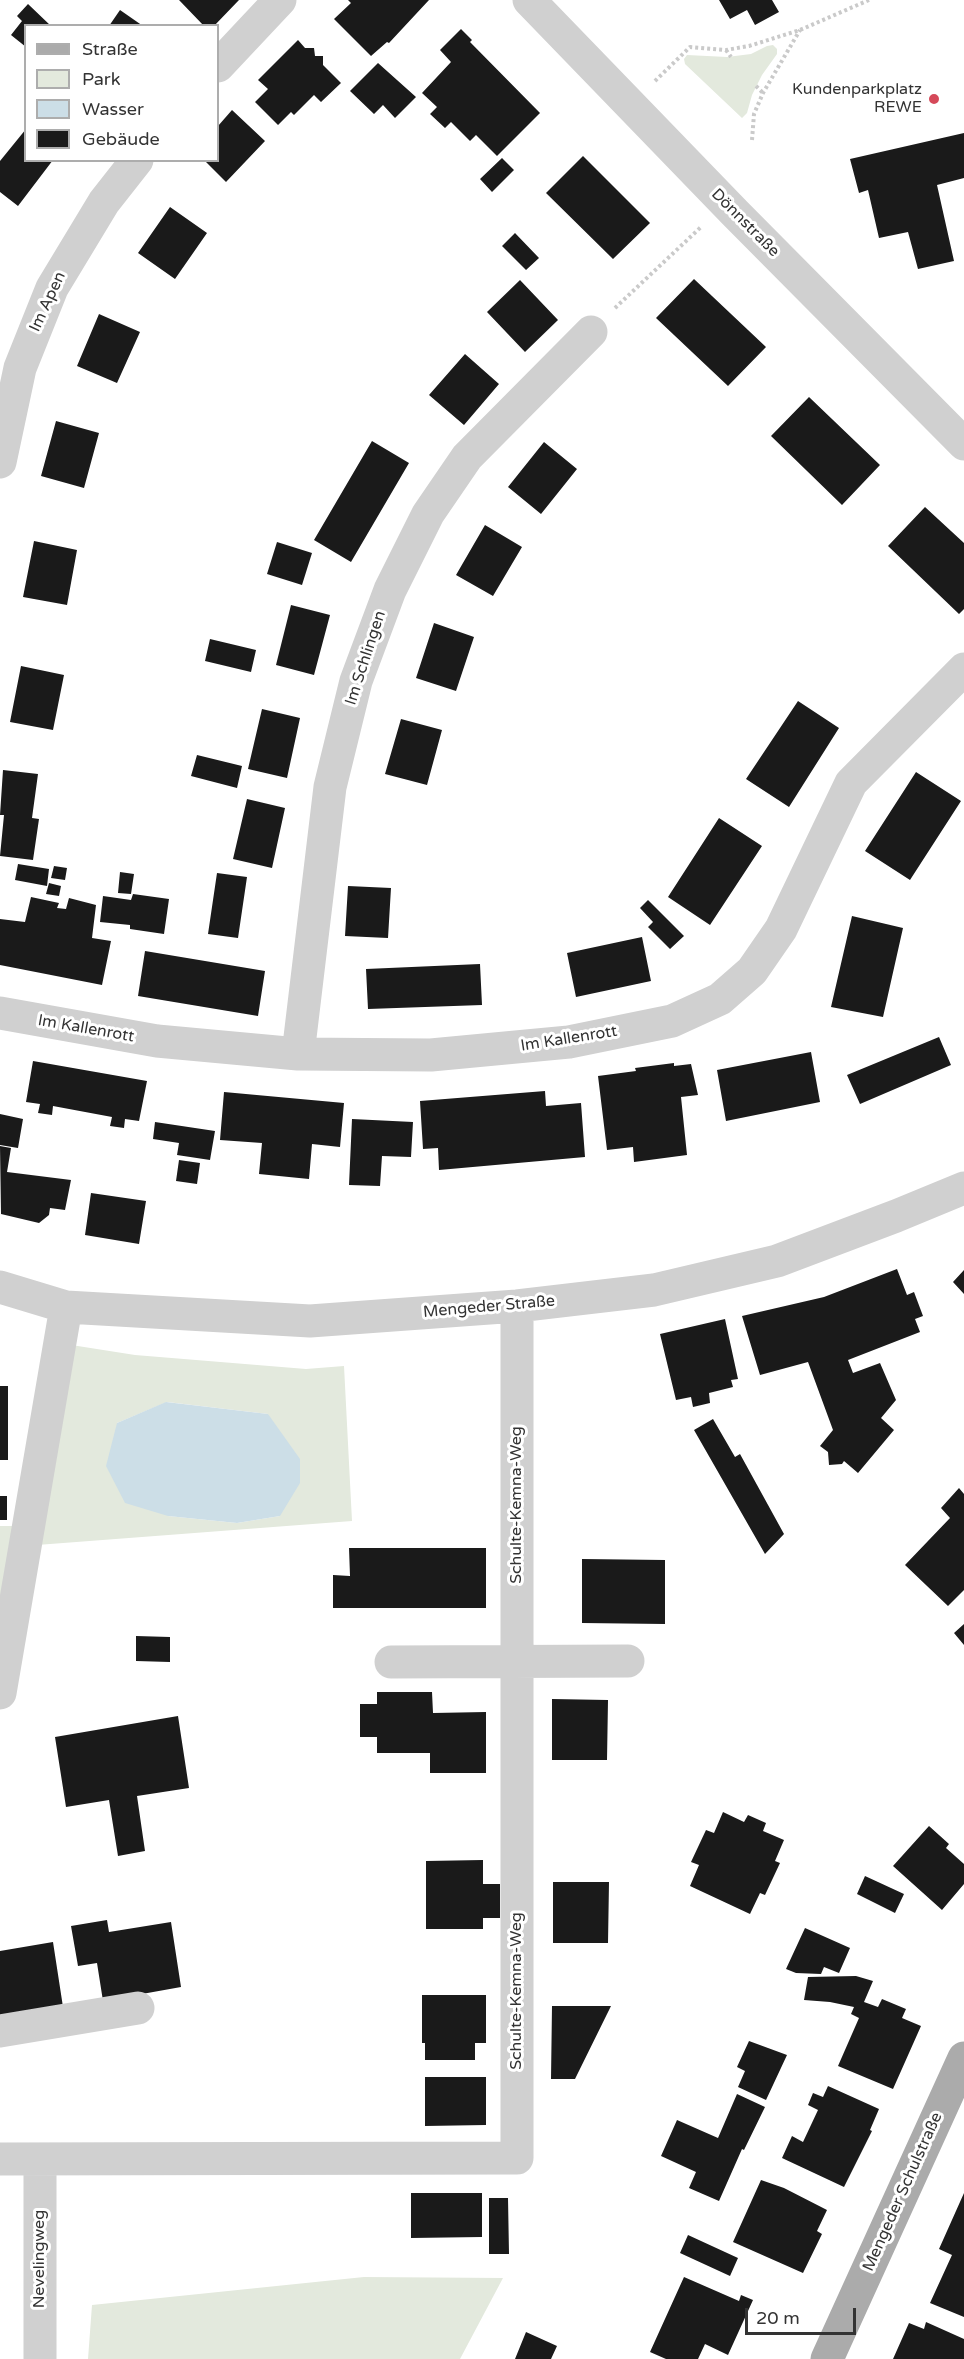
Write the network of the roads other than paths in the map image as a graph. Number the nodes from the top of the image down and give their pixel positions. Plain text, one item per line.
1 (280, 0) edge
2 (529, 0) edge
3 (219, 65) edge
4 (135, 162) edge
5 (591, 332) road end
6 (964, 444) edge
7 (0, 462) edge
8 (964, 669) edge
9 (0, 1013) edge
10 (298, 1054) junction
11 (964, 1188) edge
12 (0, 1287) edge
13 (517, 1306) junction
14 (66, 1307) junction
15 (516, 1661) junction
16 (628, 1661) dead end
17 (391, 1662) dead end
18 (0, 1693) edge
19 (138, 2008) dead end
20 (0, 2031) edge
21 (964, 2058) edge
22 (0, 2159) edge
23 (40, 2159) junction
24 (40, 2359) edge
25 (827, 2359) edge

1 - 3 street
2 - 6 street, Dönnstraße
4 - 7 street, Im Apen
5 - 10 street, Im Schlingen
8 - 10 street, Im Kallenrott
9 - 10 street, Im Kallenrott
11 - 13 street, Mengeder Straße
12 - 14 street, Mengeder Straße
13 - 14 street, Mengeder Straße
13 - 15 street, Schulte-Kemna-Weg
14 - 18 street
15 - 16 street
15 - 17 street
15 - 23 street, Schulte-Kemna-Weg
19 - 20 street
21 - 25 main road, Mengeder Schulstraße
22 - 23 street, Schulte-Kemna-Weg
23 - 24 street, Nevelingweg

